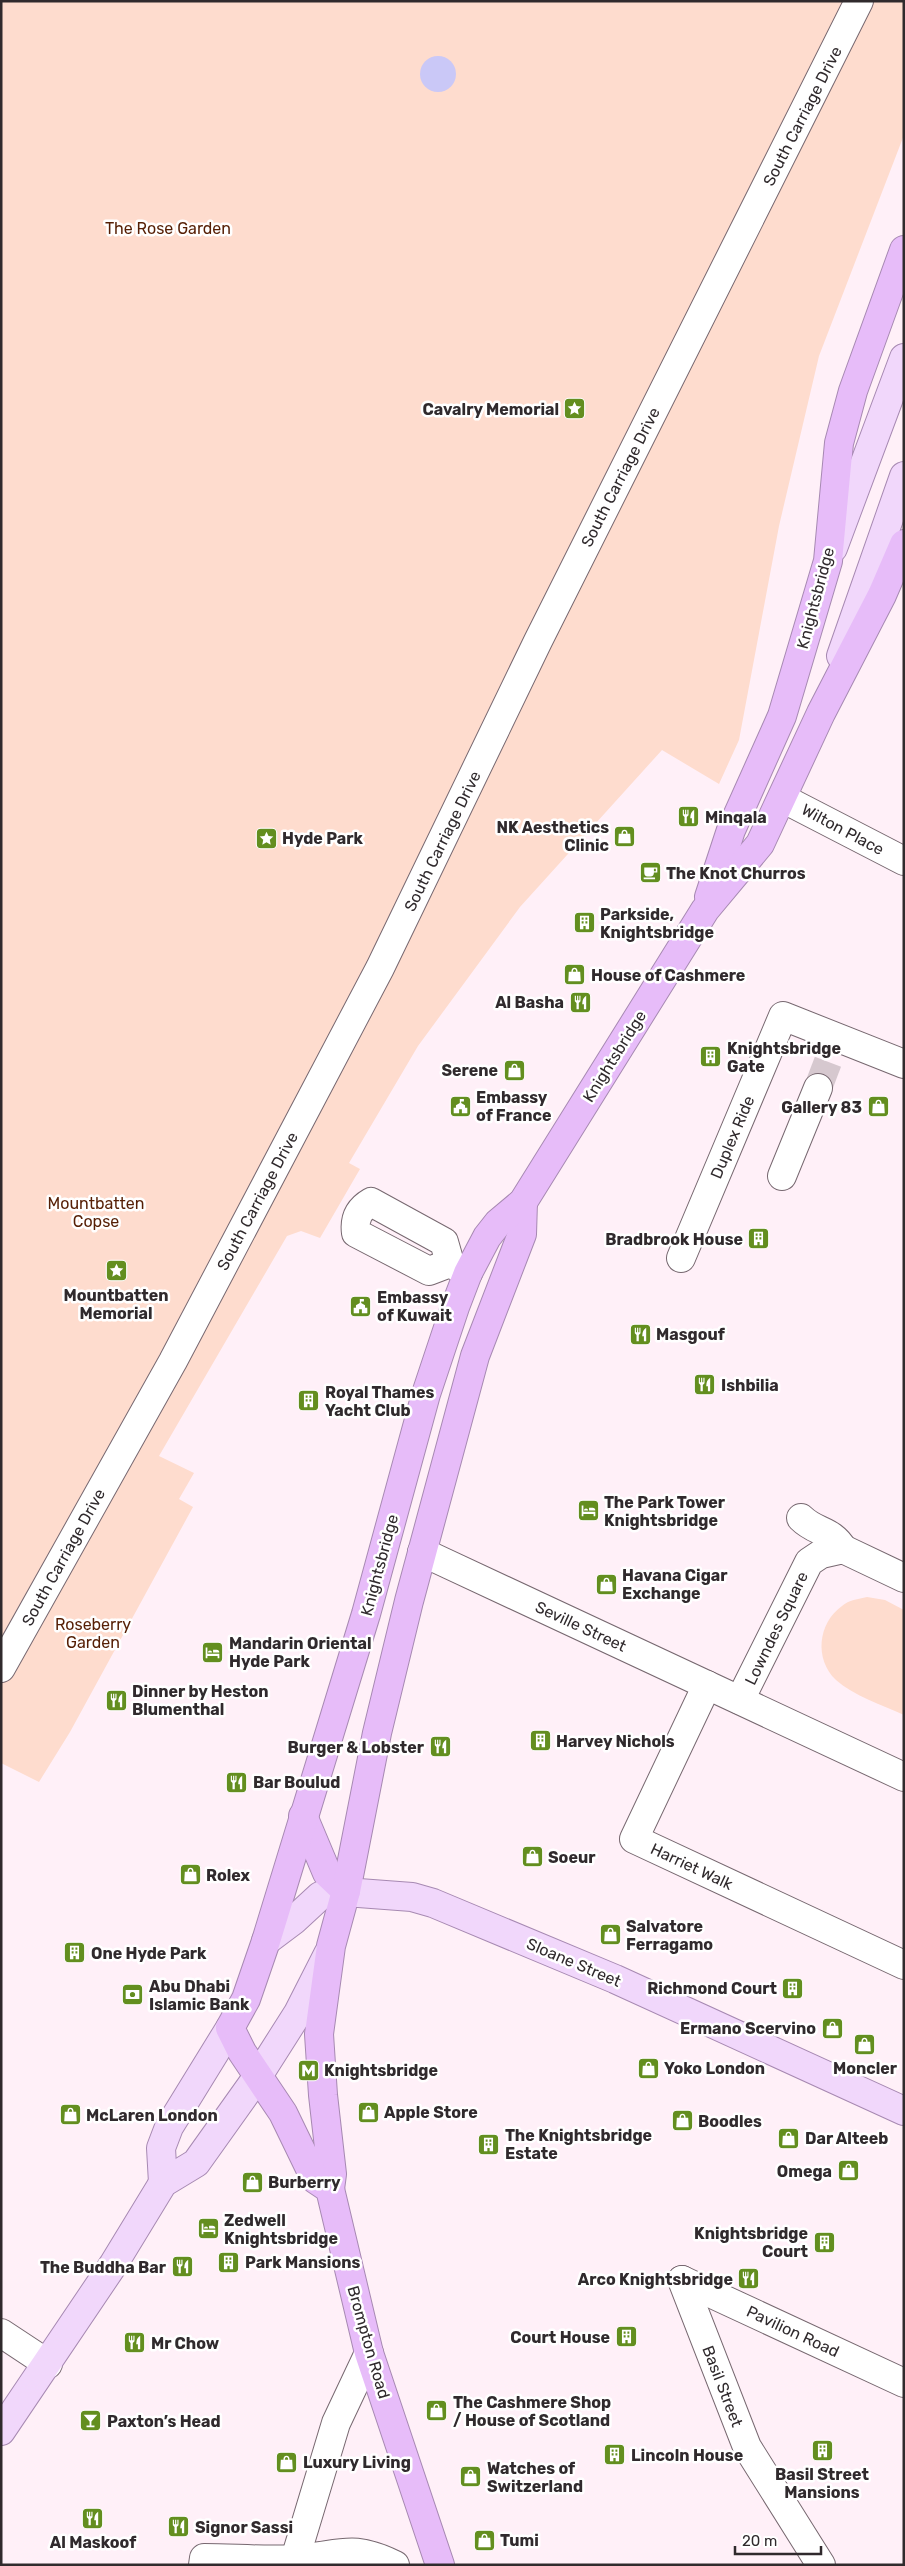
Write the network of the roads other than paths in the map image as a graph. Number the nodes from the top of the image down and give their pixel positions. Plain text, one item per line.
1 (859, 1) edge
2 (904, 250) edge
3 (904, 358) edge
4 (904, 476) edge
5 (904, 544) edge
6 (828, 561) junction
7 (821, 713) junction
8 (782, 798) junction
9 (904, 860) edge
10 (705, 910) junction
11 (904, 1064) edge
12 (818, 1088) tunnel mouth
13 (782, 1176) dead end
14 (523, 1202) junction
15 (681, 1258) dead end
16 (806, 1522) dead end
17 (844, 1549) junction
18 (422, 1552) junction
19 (904, 1578) edge
20 (1, 1668) edge
21 (703, 1684) junction
22 (740, 1700) junction
23 (904, 1777) edge
24 (303, 1816) junction
25 (346, 1891) junction
26 (266, 1941) junction
27 (331, 1946) junction
28 (904, 1965) edge
29 (230, 2028) junction
30 (258, 2076) junction
31 (904, 2111) edge
32 (163, 2183) junction
33 (330, 2189) junction
34 (682, 2280) joint
35 (1, 2333) edge
36 (369, 2353) junction
37 (48, 2364) junction
38 (904, 2383) edge
39 (1, 2431) edge
40 (295, 2559) junction
41 (203, 2561) edge
42 (395, 2565) edge
43 (440, 2565) edge
44 (821, 2565) edge

1 - 20 street, South Carriage Drive
2 - 6 highway, Knightsbridge
3 - 6 main road
4 - 7 main road
5 - 7 highway, Knightsbridge
6 - 10 highway, Knightsbridge
7 - 8 highway, Knightsbridge
8 - 9 street, Wilton Place
8 - 10 highway, Knightsbridge
10 - 14 highway, Knightsbridge
11 - 15 street, Duplex Ride
12 - 13 street
14 - 18 highway
14 - 24 highway, Knightsbridge
16 - 17 street
17 - 19 street
17 - 22 street, Lowndes Square
18 - 21 street, Seville Street
18 - 25 highway
21 - 22 street, Seville Street
21 - 28 street, Harriet Walk
22 - 23 street, Lowndes Square
24 - 25 highway
24 - 26 highway, Knightsbridge
25 - 26 main road, Sloane Street
25 - 27 highway
25 - 31 main road, Sloane Street
26 - 29 highway, Knightsbridge
27 - 30 main road
27 - 33 highway
29 - 30 highway
29 - 32 main road, Knightsbridge
30 - 32 main road
30 - 33 highway
32 - 37 main road
33 - 36 highway, Brompton Road
34 - 38 street, Pavilion Road
34 - 44 street, Basil Street
35 - 37 street
36 - 40 street
36 - 43 highway, Brompton Road
37 - 39 main road
40 - 41 street
40 - 42 street

